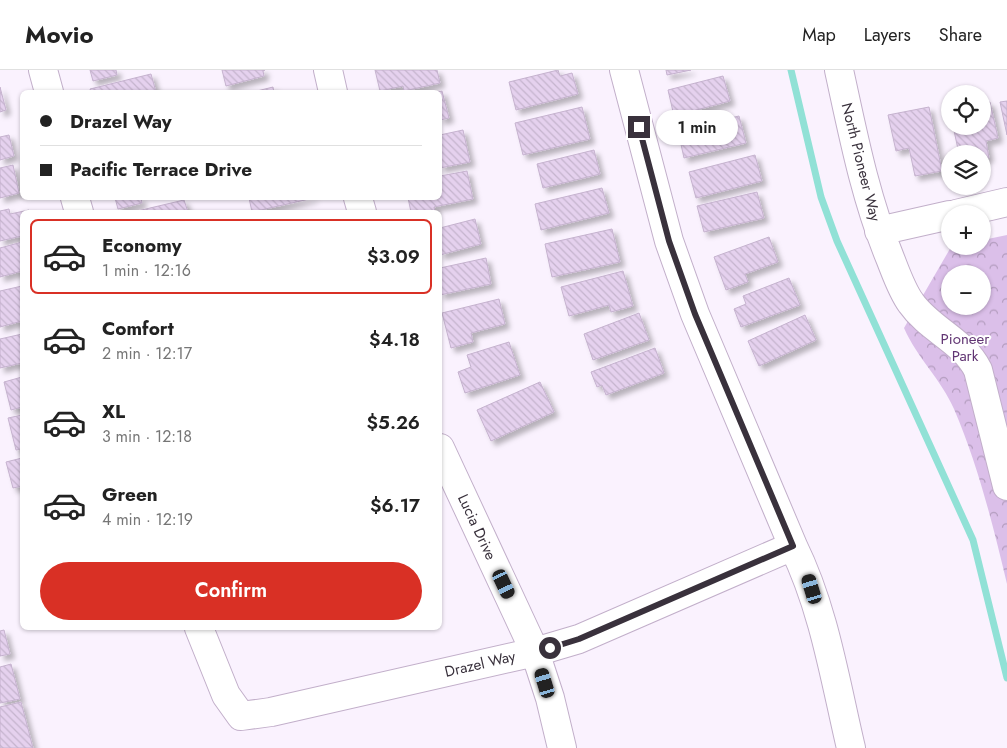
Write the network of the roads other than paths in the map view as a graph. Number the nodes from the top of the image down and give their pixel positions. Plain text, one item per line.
1 (43, 70) edge
2 (328, 70) edge
3 (624, 70) edge
4 (839, 70) edge
5 (48, 90) edge
6 (333, 90) edge
7 (1007, 202) edge
8 (991, 206) edge
9 (941, 217) edge
10 (879, 231) junction
11 (442, 452) edge
12 (1007, 486) edge
13 (793, 546) junction
14 (200, 630) edge
15 (535, 652) junction
16 (562, 748) edge
17 (851, 748) edge

1 - 5 street
2 - 6 street
3 - 13 street
4 - 10 street, North Pioneer Way
7 - 8 street
9 - 10 street
10 - 12 street, North Pioneer Way
11 - 15 street, Lucia Drive
13 - 15 street, Drazel Way
13 - 17 street
14 - 15 street, Drazel Way
15 - 16 street, Lucia Drive

